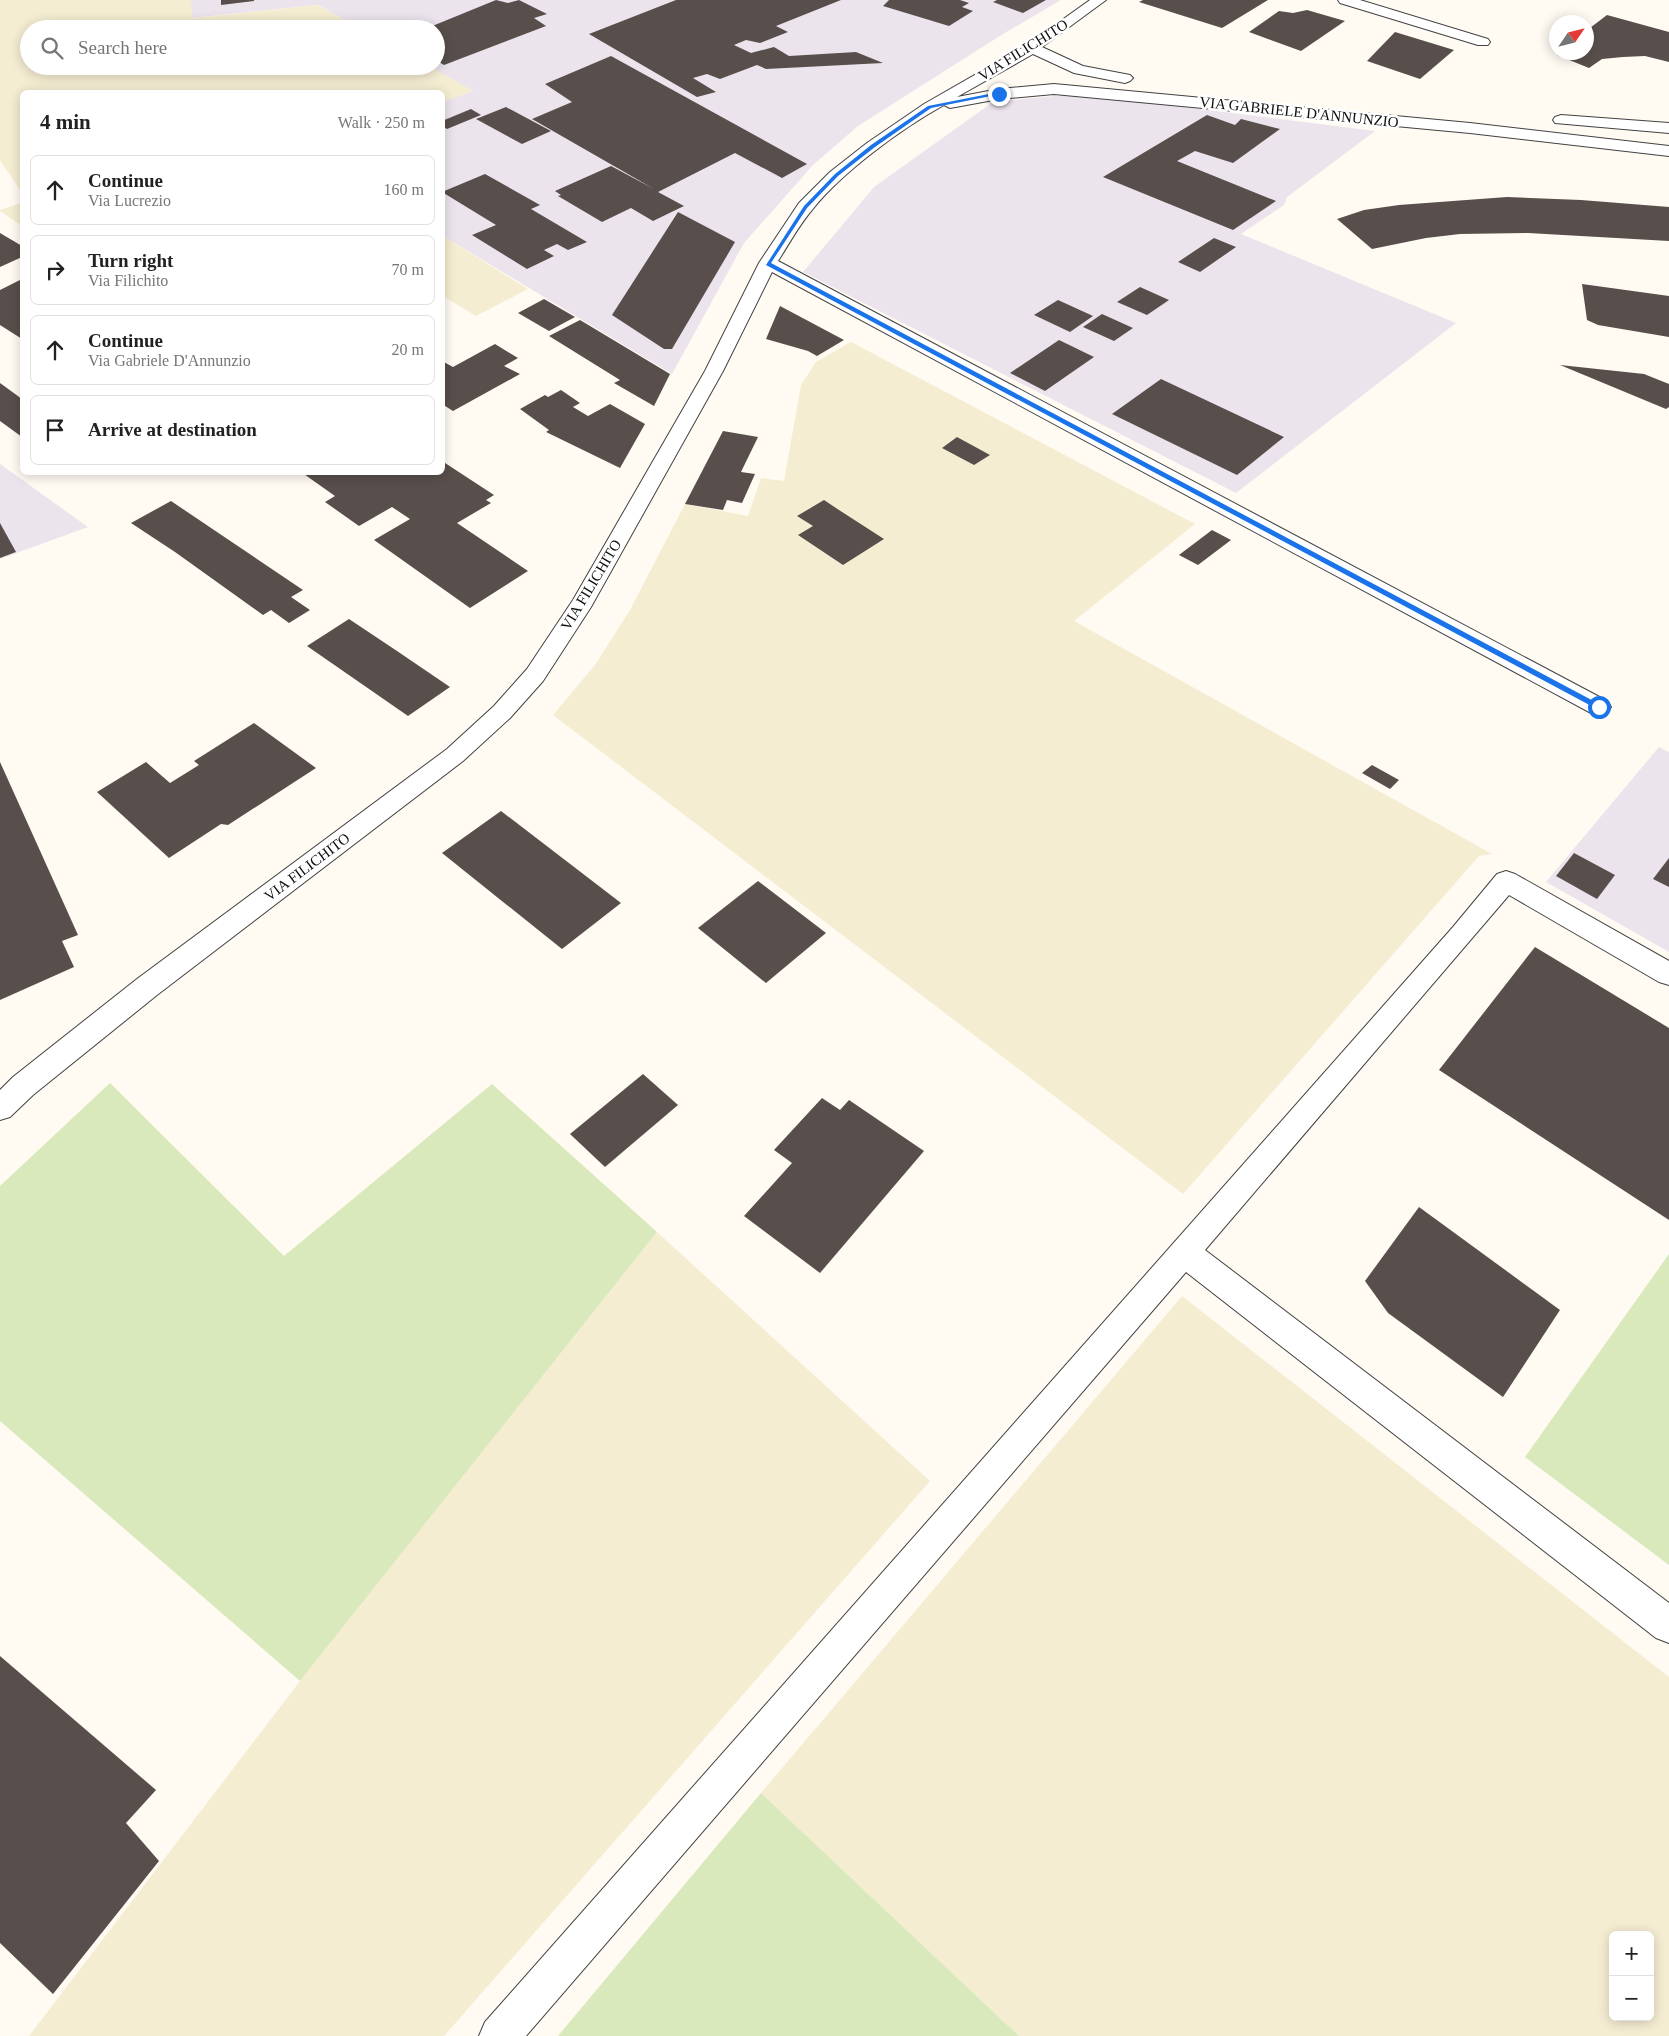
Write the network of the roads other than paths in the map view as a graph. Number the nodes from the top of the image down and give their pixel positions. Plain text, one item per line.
1 (1099, 0) edge
2 (1344, 0) edge
3 (1482, 42) dead end
4 (1032, 48) junction
5 (1137, 80) dead end
6 (1157, 82) dead end
7 (1206, 87) dead end
8 (929, 106) junction
9 (1415, 108) dead end
10 (1483, 114) dead end
11 (1550, 119) dead end
12 (1669, 128) edge
13 (1669, 151) edge
14 (768, 264) junction
15 (1599, 707) dead end
16 (1669, 974) edge
17 (0, 1108) edge
18 (1185, 1253) junction
19 (1669, 1625) edge
20 (499, 2036) edge

1 - 4 street, VIA FILICHITO
2 - 3 street
4 - 5 street
4 - 8 street, VIA FILICHITO
6 - 7 street, VIA GABRIELE D'ANNUNZIO
8 - 13 street, VIA GABRIELE D'ANNUNZIO
8 - 14 street, VIA FILICHITO
9 - 10 street, VIA GABRIELE D'ANNUNZIO
11 - 12 street
14 - 15 street
14 - 17 street, VIA FILICHITO
16 - 18 street
18 - 19 street
18 - 20 street

